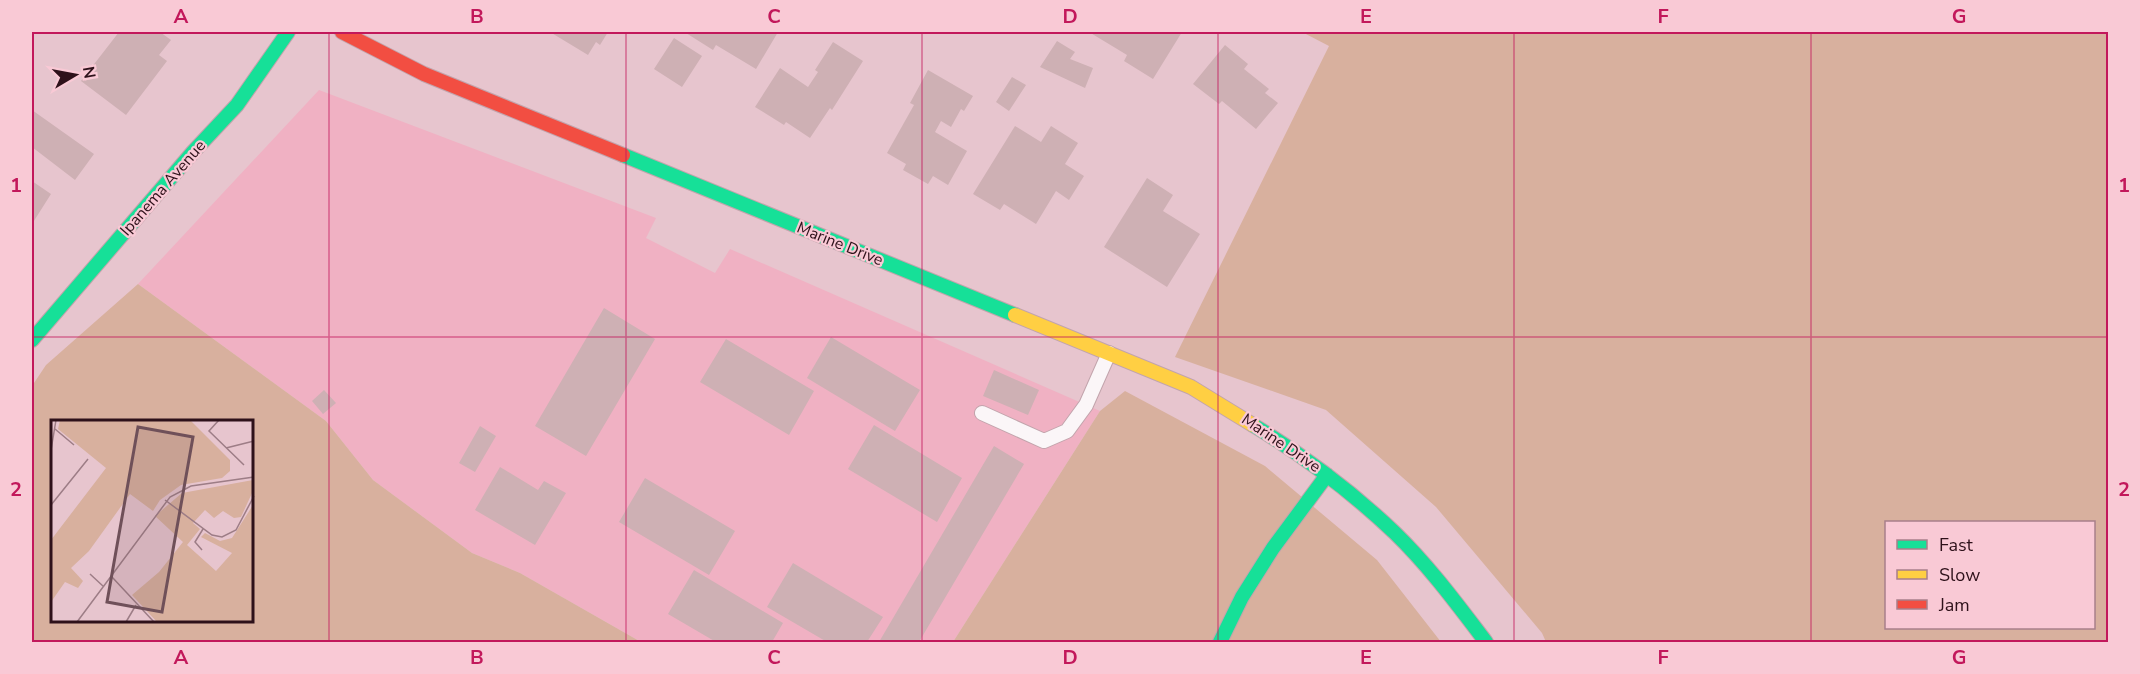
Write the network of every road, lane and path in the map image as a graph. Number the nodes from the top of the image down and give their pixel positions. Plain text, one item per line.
1 (288, 32) edge
2 (342, 32) edge
3 (32, 340) edge
4 (1108, 353) junction
5 (982, 413) dead end
6 (1327, 475) junction
7 (1220, 642) edge
8 (1486, 642) edge

1 - 3 street, Ipanema Avenue
2 - 4 street, Marine Drive
4 - 5 lane
4 - 6 street, Marine Drive
6 - 7 street, Marine Drive
6 - 8 street, Marine Drive

